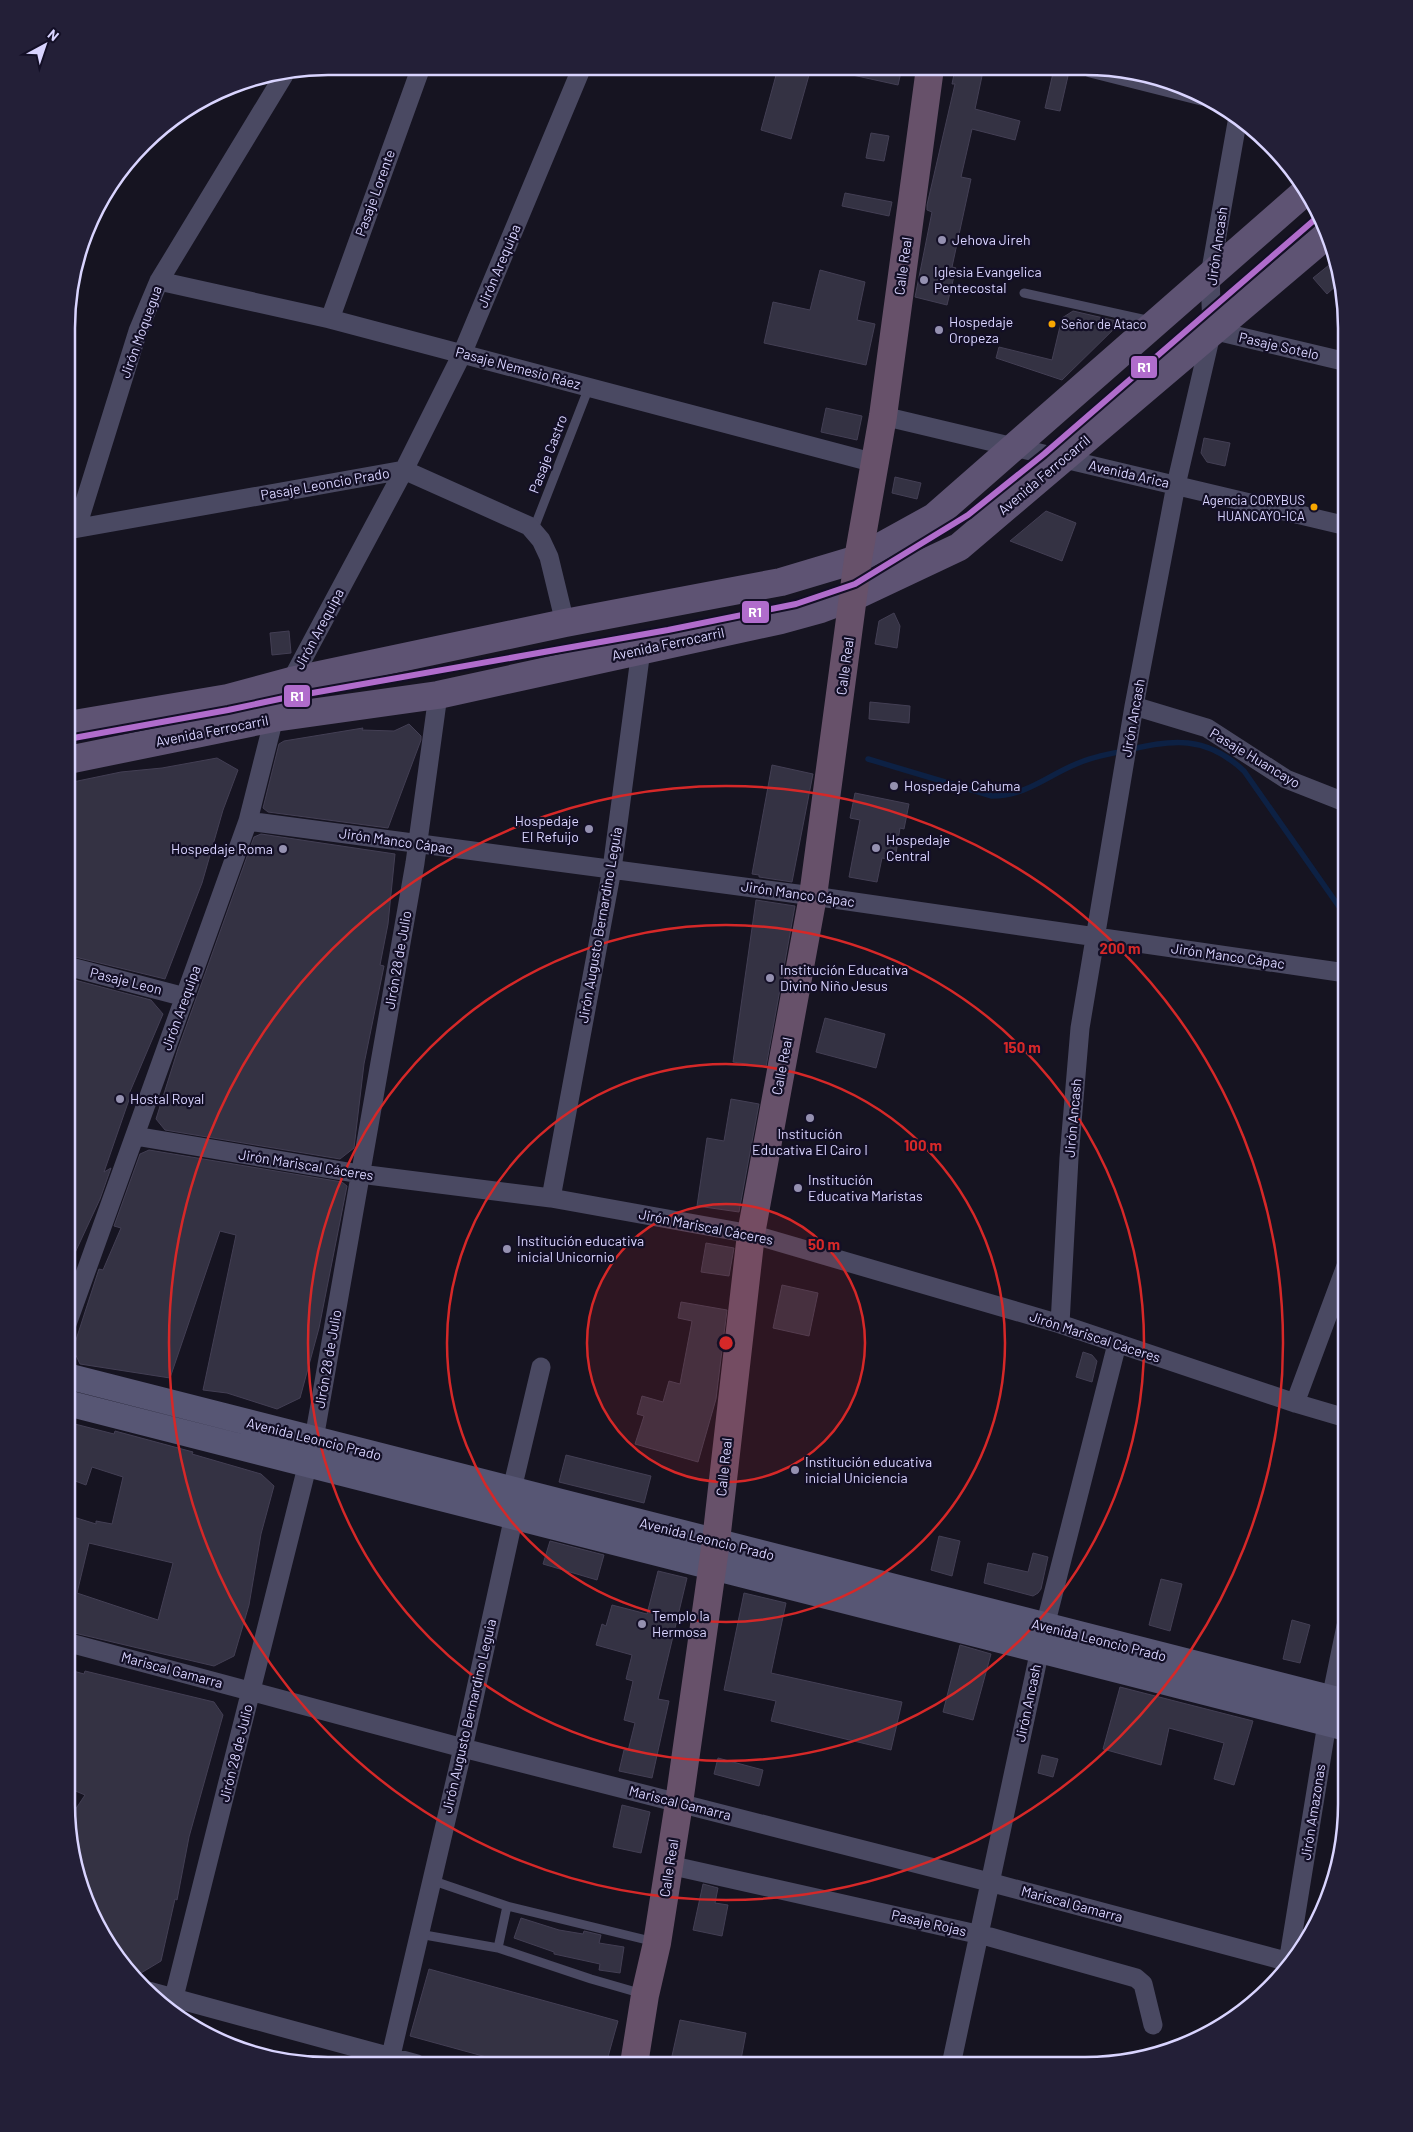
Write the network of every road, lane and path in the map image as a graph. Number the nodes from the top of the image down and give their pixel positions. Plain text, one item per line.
1 (418, 75) edge
2 (579, 75) edge
3 (929, 75) edge
4 (281, 79) edge
5 (1237, 125) edge
6 (1301, 196) edge
7 (1322, 239) edge
8 (1210, 275) junction
9 (159, 281) junction
10 (1024, 293) dead end
11 (330, 319) junction
12 (1157, 322) junction
13 (1212, 330) junction
14 (462, 354) junction
15 (1338, 360) edge
16 (589, 387) junction
17 (883, 416) junction
18 (1016, 446) junction
19 (1064, 458) junction
20 (875, 463) junction
21 (404, 470) junction
22 (1176, 485) junction
23 (75, 523) edge
24 (1338, 524) edge
25 (75, 529) edge
26 (533, 531) junction
27 (858, 559) junction
28 (853, 597) junction
29 (565, 623) junction
30 (641, 650) junction
31 (291, 681) junction
32 (438, 695) junction
33 (1134, 706) junction
34 (274, 718) junction
35 (75, 724) edge
36 (75, 759) edge
37 (1338, 799) edge
38 (248, 821) junction
39 (418, 844) junction
40 (612, 869) junction
41 (813, 896) junction
42 (1096, 937) junction
43 (75, 968) edge
44 (1338, 971) edge
45 (185, 996) junction
46 (135, 1136) junction
47 (360, 1174) junction
48 (551, 1198) junction
49 (751, 1234) junction
50 (1338, 1287) edge
51 (75, 1302) edge
52 (1060, 1324) junction
53 (1117, 1344) junction
54 (541, 1367) dead end
55 (75, 1378) edge
56 (1295, 1403) junction
57 (75, 1405) edge
58 (1338, 1416) edge
59 (314, 1438) junction
60 (308, 1464) junction
61 (512, 1489) junction
62 (514, 1516) junction
63 (714, 1553) junction
64 (1042, 1638) junction
65 (75, 1644) edge
66 (252, 1691) junction
67 (1338, 1713) edge
68 (463, 1748) junction
69 (679, 1803) junction
70 (670, 1864) junction
71 (431, 1880) junction
72 (989, 1882) junction
73 (507, 1906) junction
74 (419, 1934) junction
75 (978, 1934) junction
76 (657, 1943) junction
77 (498, 1948) junction
78 (1292, 1949) edge
79 (1282, 1963) edge
80 (645, 1995) junction
81 (172, 2004) edge
82 (175, 2006) edge
83 (1153, 2025) dead end
84 (378, 2057) edge
85 (391, 2057) edge
86 (635, 2057) edge
87 (953, 2057) edge

1 - 11 street, Pasaje Lorente
2 - 14 street, Jirón Arequipa
3 - 17 highway, Calle Real
4 - 9 street, Jirón Moquegua
5 - 8 street, Jirón Ancash
6 - 8 main road
7 - 13 main road, Avenida Ferrocarril
8 - 12 main road
8 - 13 street, Jirón Ancash
9 - 11 street, Pasaje Nemesio Ráez
9 - 23 street, Jirón Moquegua
10 - 12 lane
11 - 14 street, Pasaje Nemesio Ráez
12 - 18 main road
13 - 15 street, Pasaje Sotelo
13 - 19 main road, Avenida Ferrocarril
13 - 22 street, Jirón Ancash
14 - 16 street, Pasaje Nemesio Ráez
14 - 21 street, Jirón Arequipa
16 - 20 street, Pasaje Nemesio Ráez
16 - 26 lane, Pasaje Castro
17 - 18 street, Avenida Arica
17 - 20 highway, Calle Real
18 - 19 street, Avenida Arica
18 - 27 main road
19 - 22 street, Avenida Arica
19 - 28 main road, Avenida Ferrocarril
20 - 27 highway, Calle Real
21 - 25 street, Pasaje Leoncio Prado
21 - 26 street, Pasaje Leoncio Prado
21 - 31 street, Jirón Arequipa
22 - 24 street, Avenida Arica
22 - 33 street, Jirón Ancash
26 - 29 street, Pasaje Leoncio Prado
27 - 28 highway, Calle Real
27 - 29 main road
28 - 30 main road, Avenida Ferrocarril
28 - 41 highway, Calle Real
29 - 31 main road
30 - 32 main road, Avenida Ferrocarril
30 - 40 street, Jirón Augusto Bernardino Leguia
31 - 34 street, Jirón Arequipa
31 - 35 main road
32 - 34 main road, Avenida Ferrocarril
32 - 39 street, Jirón 28 de Julio
33 - 37 street, Pasaje Huancayo
33 - 42 street, Jirón Ancash
34 - 36 main road, Avenida Ferrocarril
34 - 38 street, Jirón Arequipa
38 - 39 street, Jirón Manco Cápac
38 - 45 street, Jirón Arequipa
39 - 40 street, Jirón Manco Cápac
39 - 47 street, Jirón 28 de Julio
40 - 41 street, Jirón Manco Cápac
40 - 48 street, Jirón Augusto Bernardino Leguia
41 - 42 street, Jirón Manco Cápac
41 - 49 highway, Calle Real
42 - 44 street, Jirón Manco Cápac
42 - 52 street, Jirón Ancash
43 - 45 street, Pasaje Leon
45 - 46 street, Jirón Arequipa
46 - 47 street, Jirón Mariscal Cáceres
46 - 51 street, Jirón Arequipa
47 - 48 street, Jirón Mariscal Cáceres
47 - 59 street, Jirón 28 de Julio
48 - 49 street, Jirón Mariscal Cáceres
49 - 52 street, Jirón Mariscal Cáceres
49 - 63 highway, Calle Real
50 - 56 street
52 - 53 street, Jirón Mariscal Cáceres
53 - 56 street, Jirón Mariscal Cáceres
53 - 64 street, Jirón Ancash
54 - 61 street, Jirón Augusto Bernardino Leguia
55 - 59 street, Avenida Leoncio Prado
56 - 58 street, Jirón Mariscal Cáceres
57 - 60 street, Avenida Leoncio Prado
59 - 60 street, Jirón 28 de Julio
59 - 61 street, Avenida Leoncio Prado
60 - 62 street, Avenida Leoncio Prado
60 - 66 street, Jirón 28 de Julio
61 - 62 street, Jirón Augusto Bernardino Leguia
61 - 63 street, Avenida Leoncio Prado
62 - 63 street, Avenida Leoncio Prado
62 - 68 street, Jirón Augusto Bernardino Leguia
63 - 64 street, Avenida Leoncio Prado
63 - 69 highway, Calle Real
64 - 67 street, Avenida Leoncio Prado
64 - 72 street, Jirón Ancash
65 - 66 street, Mariscal Gamarra
66 - 68 street, Mariscal Gamarra
66 - 81 street, Jirón 28 de Julio
67 - 78 street, Jirón Amazonas
68 - 69 street, Mariscal Gamarra
68 - 71 street, Jirón Augusto Bernardino Leguia
69 - 70 highway, Calle Real
69 - 72 street, Mariscal Gamarra
70 - 75 street, Pasaje Rojas
70 - 76 highway, Calle Real
71 - 73 lane
71 - 74 street, Jirón Augusto Bernardino Leguia
72 - 75 street, Jirón Ancash
72 - 79 street, Mariscal Gamarra
73 - 76 lane
73 - 77 lane
74 - 77 lane
74 - 85 street, Jirón Augusto Bernardino Leguia
75 - 83 street, Pasaje Rojas
75 - 87 street, Jirón Ancash
76 - 80 highway, Calle Real
77 - 80 lane
80 - 86 highway, Calle Real
82 - 84 street

